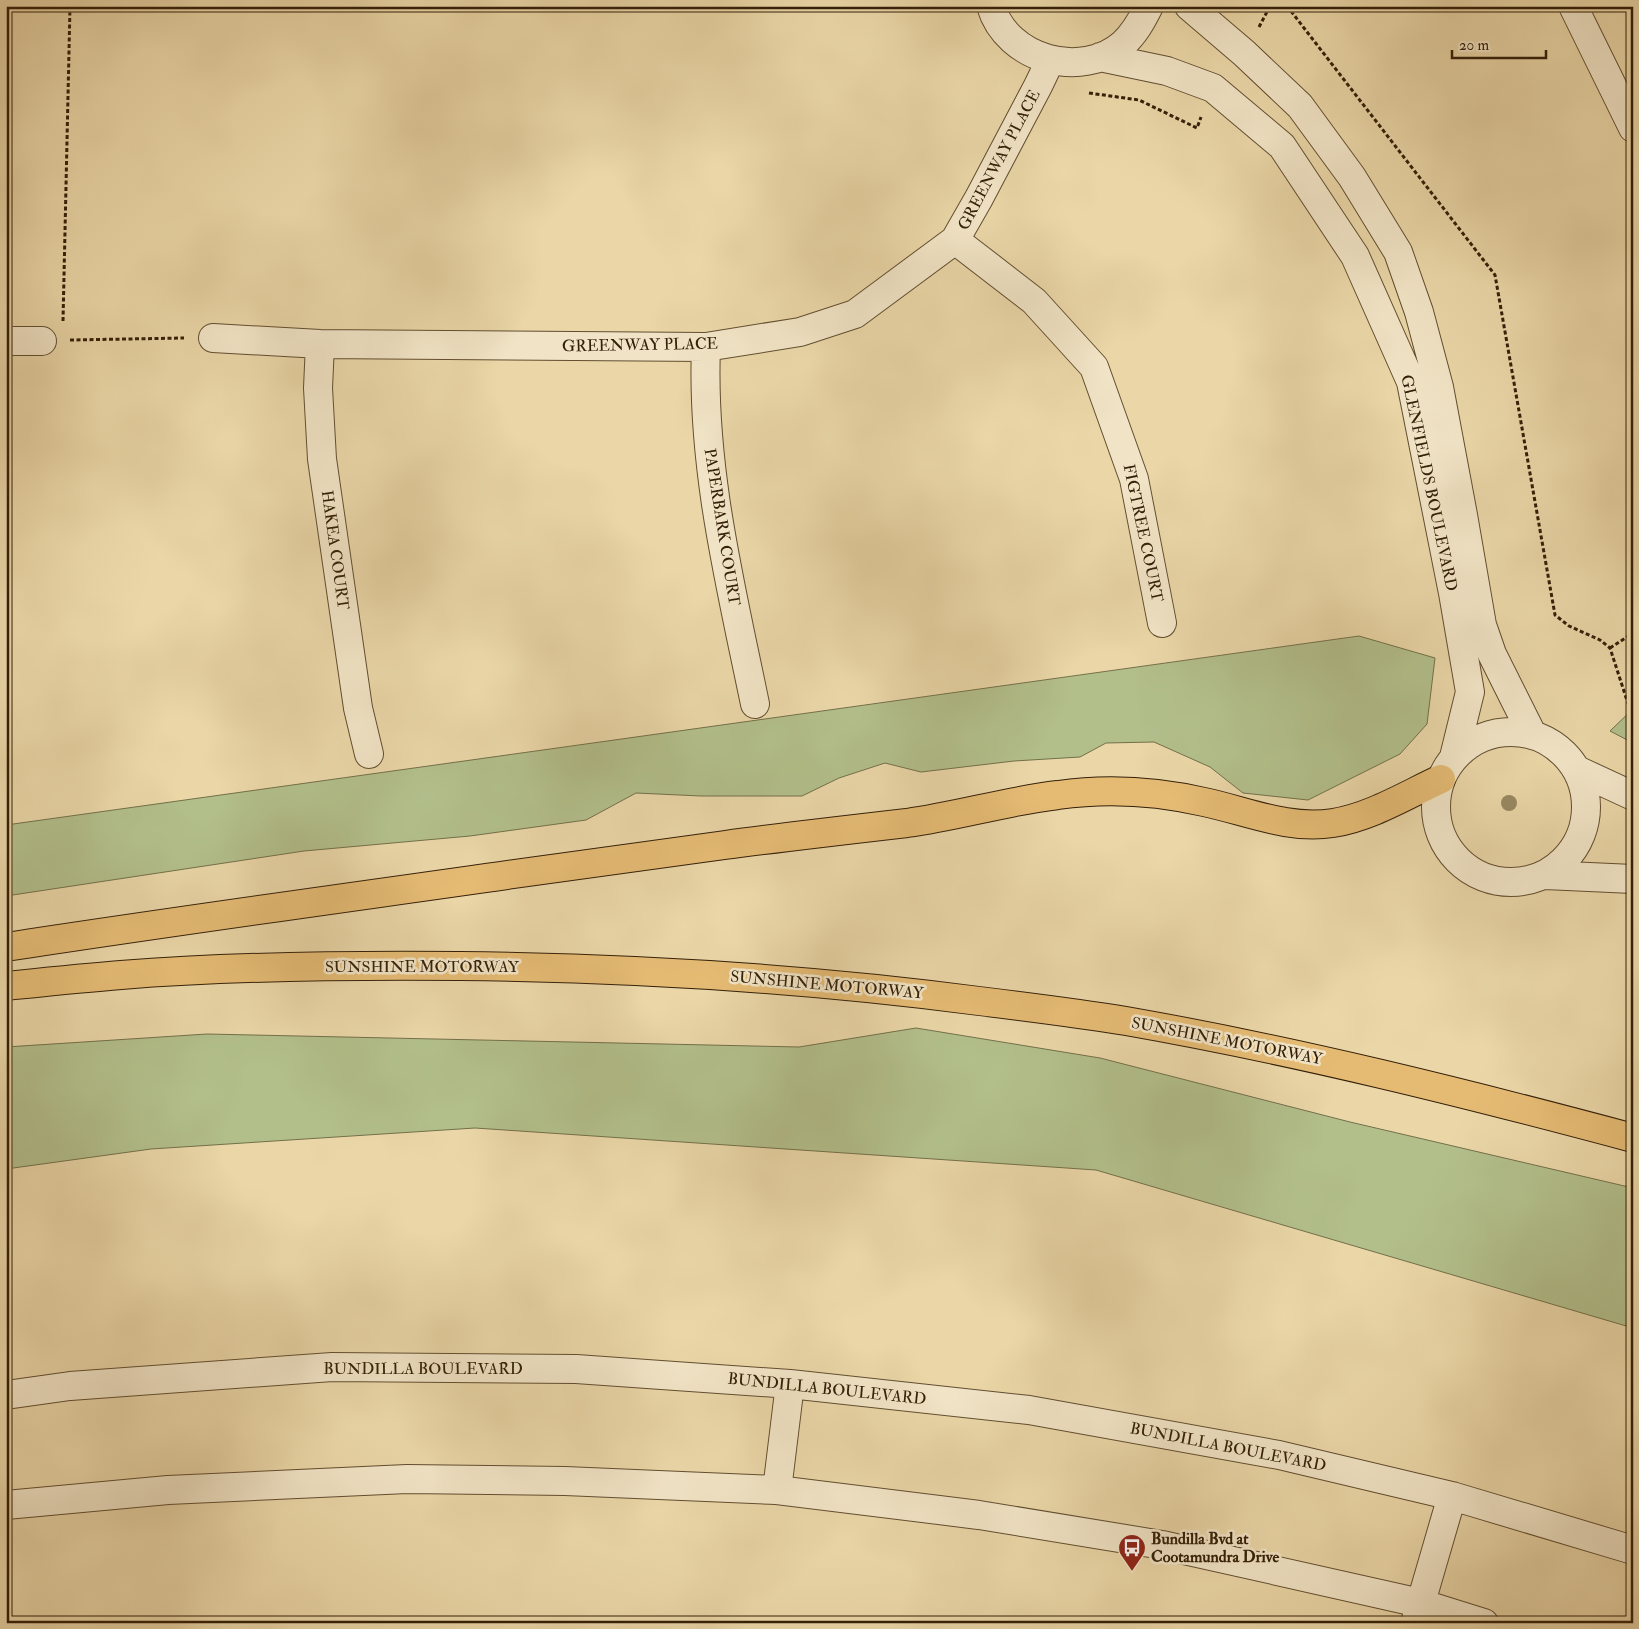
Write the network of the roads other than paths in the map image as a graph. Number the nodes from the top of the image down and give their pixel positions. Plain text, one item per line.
1 (991, 6) edge
2 (1149, 6) edge
3 (1188, 6) edge
4 (1573, 6) edge
5 (1100, 57) junction
6 (1050, 60) junction
7 (1633, 128) edge
8 (955, 240) junction
9 (213, 338) road end
10 (6, 341) edge
11 (52, 341) road end
12 (320, 344) junction
13 (706, 347) junction
14 (1162, 623) dead end
15 (755, 704) dead end
16 (1532, 734) junction
17 (369, 754) dead end
18 (1448, 768) junction
19 (1577, 770) junction
20 (1633, 796) edge
21 (1546, 875) junction
22 (1633, 879) edge
23 (6, 947) edge
24 (6, 986) edge
25 (1633, 1138) edge
26 (790, 1384) junction
27 (6, 1395) edge
28 (777, 1490) junction
29 (1452, 1496) junction
30 (6, 1505) edge
31 (1633, 1550) edge
32 (1418, 1613) edge
33 (1484, 1623) edge

1 - 6 street
2 - 5 street
3 - 16 street, GLENFIELDS BOULEVARD
4 - 7 street
5 - 6 street
5 - 18 street, GLENFIELDS BOULEVARD
6 - 8 street, GREENWAY PLACE
8 - 13 street, GREENWAY PLACE
8 - 14 street, FIGTREE COURT
9 - 12 street, GREENWAY PLACE
10 - 11 street
12 - 13 street, GREENWAY PLACE
12 - 17 street, HAKEA COURT
13 - 15 street, PAPERBARK COURT
16 - 18 street
16 - 19 street
18 - 21 street
18 - 23 highway
19 - 20 street
19 - 21 street
21 - 22 street
24 - 25 highway, SUNSHINE MOTORWAY
26 - 27 street, BUNDILLA BOULEVARD
26 - 28 street
26 - 29 street, BUNDILLA BOULEVARD
28 - 30 street
28 - 32 street
29 - 31 street, BUNDILLA BOULEVARD
29 - 32 street
32 - 33 street

